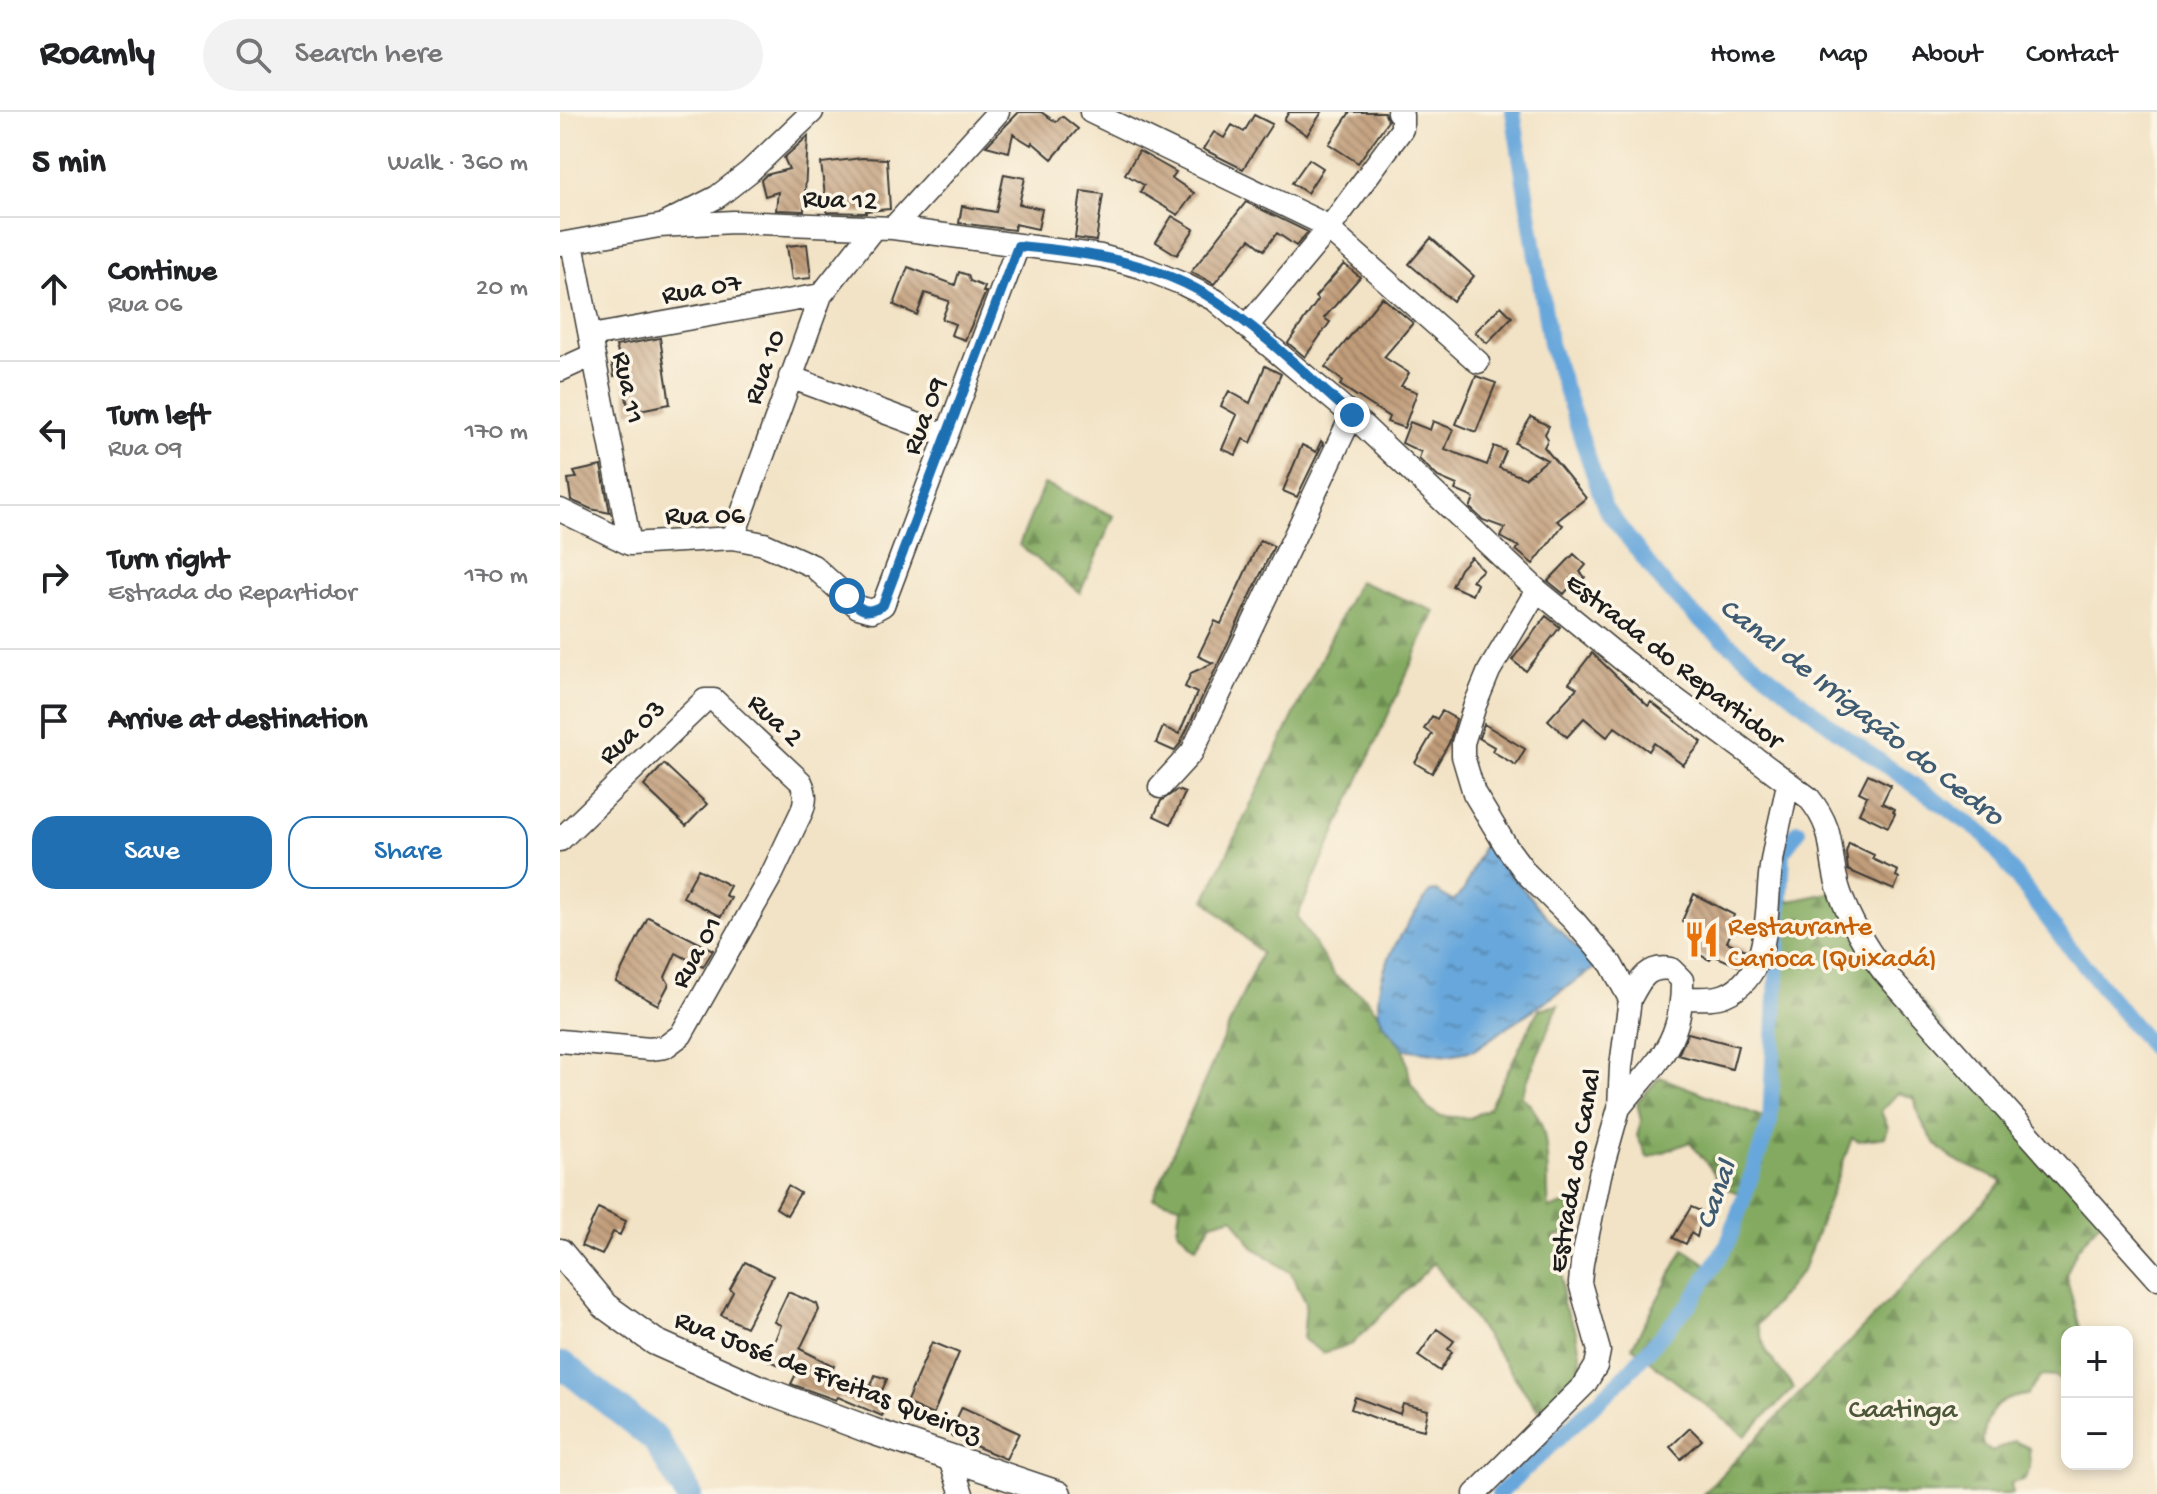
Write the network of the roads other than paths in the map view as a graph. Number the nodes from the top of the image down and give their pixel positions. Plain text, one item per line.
1 (812, 112) edge
2 (998, 112) edge
3 (1091, 112) edge
4 (1398, 112) edge
5 (659, 226) junction
6 (1330, 227) junction
7 (883, 228) junction
8 (566, 244) edge
9 (1018, 246) junction
10 (821, 295) junction
11 (1248, 325) junction
12 (592, 345) junction
13 (1478, 362) dead end
14 (560, 370) edge
15 (790, 377) junction
16 (1352, 415) junction
17 (946, 435) junction
18 (560, 510) edge
19 (733, 538) junction
20 (630, 544) junction
21 (1537, 590) junction
22 (883, 605) joint
23 (710, 699) joint
24 (801, 782) joint
25 (1788, 783) junction
26 (1160, 787) dead end
27 (560, 840) edge
28 (1682, 998) junction
29 (1630, 999) junction
30 (560, 1041) edge
31 (1619, 1108) junction
32 (560, 1252) edge
33 (2157, 1278) edge
34 (949, 1457) junction
35 (962, 1494) edge
36 (1058, 1494) edge
37 (1475, 1494) edge

1 - 5 street
2 - 7 street, Rua 10
3 - 6 street
4 - 6 street
5 - 7 street, Rua 12
5 - 8 street
6 - 11 street
6 - 13 street
7 - 9 street, Rua 12
7 - 10 street, Rua 10
8 - 12 street, Rua 11
9 - 11 street, Estrada do Repartidor
9 - 17 street, Rua 09
10 - 12 street, Rua 07
10 - 15 street, Rua 10
11 - 16 street, Estrada do Repartidor
12 - 14 street, Rua 07
12 - 20 street, Rua 11
15 - 17 street
15 - 19 street, Rua 10
16 - 21 street, Estrada do Repartidor
16 - 26 street
17 - 22 street, Rua 09
18 - 20 street, Rua 06
19 - 20 street, Rua 06
19 - 22 street, Rua 06
21 - 25 street, Estrada do Repartidor
21 - 29 street
23 - 24 street, Rua 2
23 - 27 street, Rua 03
24 - 30 street, Rua 01
25 - 28 street
25 - 33 street, Estrada do Repartidor
28 - 29 street
28 - 31 street
29 - 31 street, Estrada do Canal
31 - 37 street, Estrada do Canal
32 - 34 main road, Rua José de Freitas Queiroz
34 - 35 street
34 - 36 main road, Rua José de Freitas Queiroz

